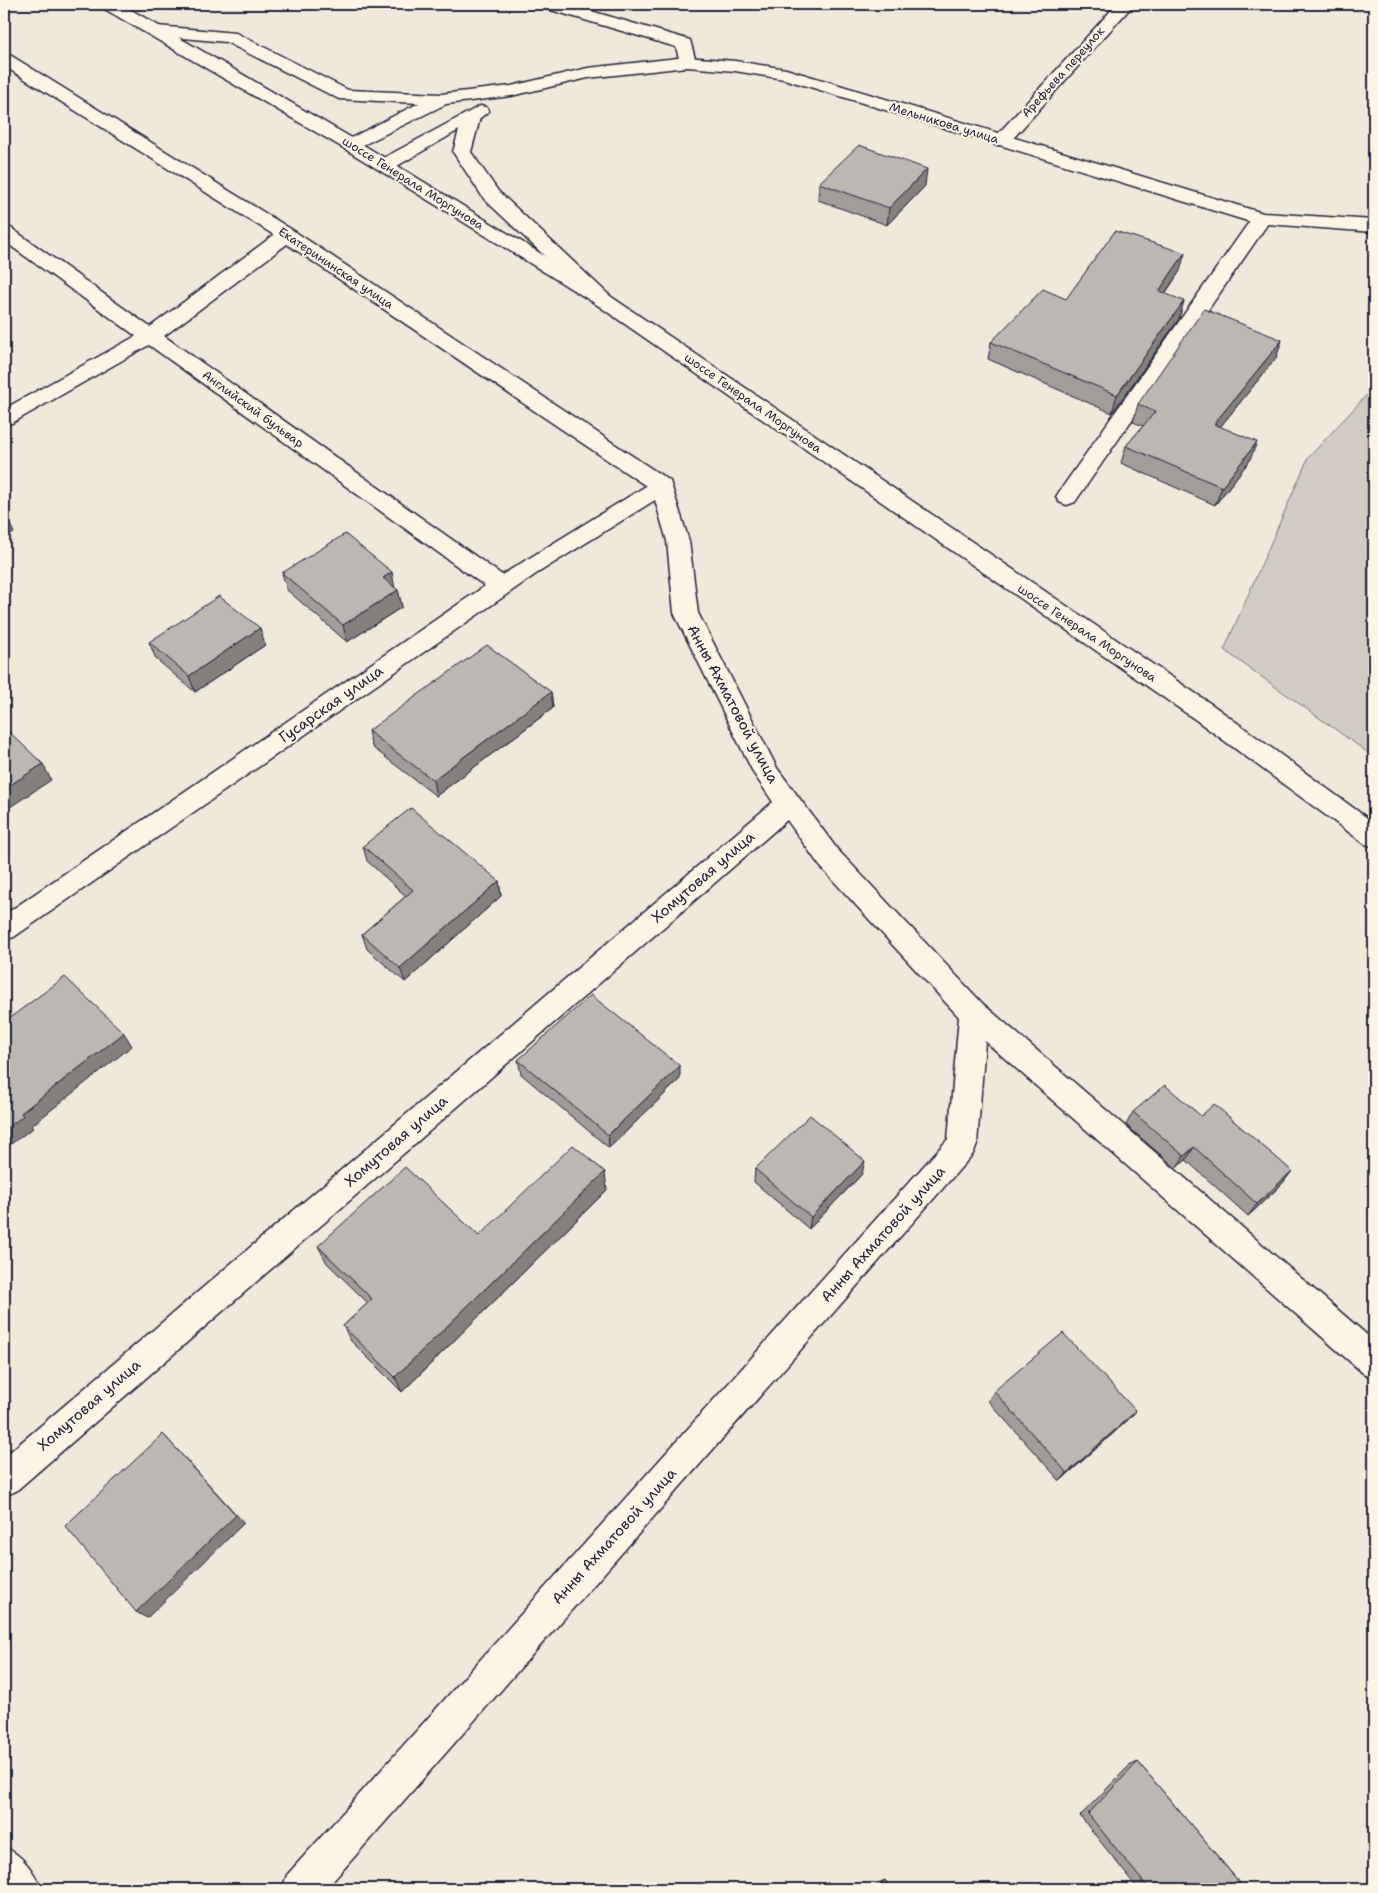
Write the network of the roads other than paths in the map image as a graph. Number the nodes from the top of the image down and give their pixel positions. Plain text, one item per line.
1 (109, 4) edge
2 (550, 4) edge
3 (611, 4) edge
4 (1126, 4) edge
5 (593, 17) junction
6 (157, 31) junction
7 (4, 60) edge
8 (686, 62) junction
9 (510, 91) junction
10 (441, 99) junction
11 (472, 116) junction
12 (1001, 141) junction
13 (351, 145) junction
14 (385, 165) junction
15 (1261, 219) junction
16 (1374, 226) edge
17 (4, 232) edge
18 (287, 235) junction
19 (603, 300) junction
20 (151, 336) junction
21 (4, 418) edge
22 (662, 486) junction
23 (1067, 497) dead end
24 (501, 586) junction
25 (788, 804) junction
26 (1374, 837) edge
27 (4, 929) edge
28 (972, 1013) junction
29 (1374, 1362) edge
30 (4, 1479) edge
31 (4, 1866) edge
32 (22, 1889) edge
33 (301, 1889) edge

1 - 6 street, шоссе Генерала Моргунова
2 - 5 street
3 - 5 street
4 - 12 street, Арефьева переулок
5 - 8 street
6 - 10 street
6 - 13 street, шоссе Генерала Моргунова
7 - 18 street, Екатерининская улица
8 - 9 street, Мельникова улица
8 - 12 street, Мельникова улица
9 - 10 street
9 - 11 street
10 - 13 street
11 - 14 street
11 - 19 street
12 - 15 street, Мельникова улица
13 - 14 street, шоссе Генерала Моргунова
14 - 19 street, шоссе Генерала Моргунова
15 - 16 street, Мельникова улица
15 - 23 street
17 - 20 street, Английский бульвар
18 - 20 street
18 - 22 street, Екатерининская улица
19 - 26 street, шоссе Генерала Моргунова
20 - 21 street
20 - 24 street, Английский бульвар
22 - 24 street, Гусарская улица
22 - 25 street, Анны Ахматовой улица
24 - 27 street, Гусарская улица
25 - 28 street, Анны Ахматовой улица
25 - 30 street, Хомутовая улица
28 - 29 street
28 - 33 street, Анны Ахматовой улица
31 - 32 street

